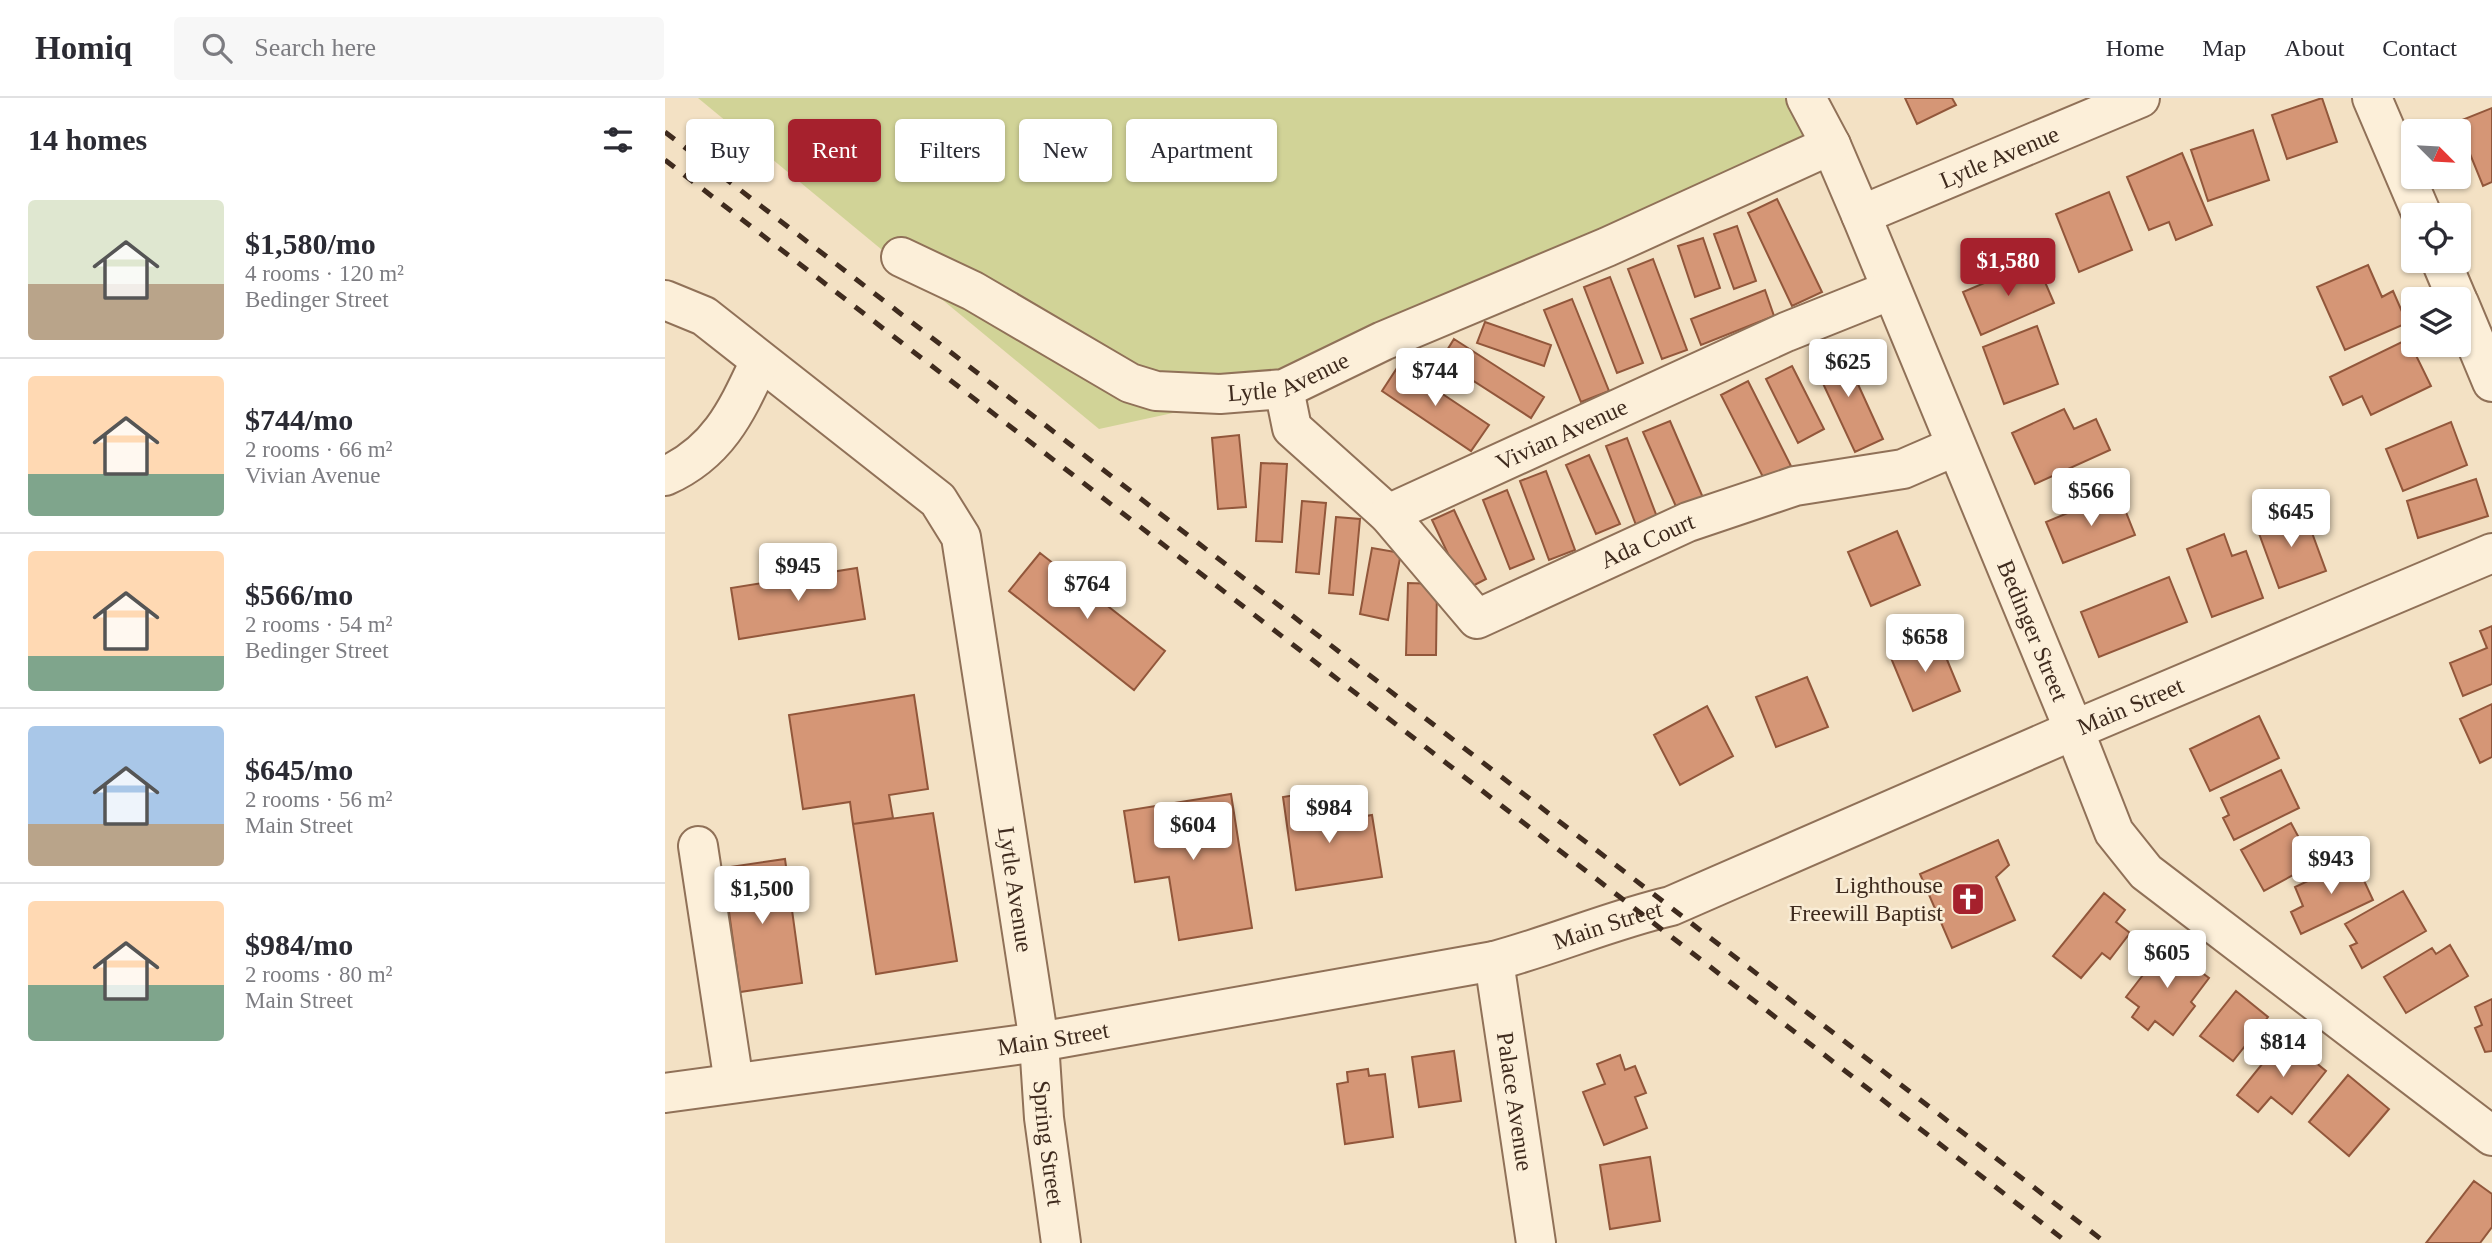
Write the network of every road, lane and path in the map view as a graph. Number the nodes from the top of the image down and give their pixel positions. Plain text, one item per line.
1 (1806, 98) edge
2 (2140, 98) edge
3 (2372, 98) edge
4 (1831, 145) junction
5 (2417, 203) edge
6 (1861, 215) junction
7 (901, 257) dead end
8 (1891, 290) junction
9 (665, 300) edge
10 (2471, 332) edge
11 (760, 360) junction
12 (2492, 382) edge
13 (1284, 388) junction
14 (1956, 446) junction
15 (665, 476) edge
16 (1388, 514) junction
17 (2492, 553) edge
18 (2074, 730) junction
19 (698, 846) dead end
20 (1494, 961) junction
21 (1039, 1042) junction
22 (734, 1083) junction
23 (665, 1093) edge
24 (2492, 1136) edge
25 (1061, 1243) edge
26 (1536, 1243) edge

1 - 4 street, Bedinger Street
2 - 6 street, Lytle Avenue
3 - 5 street
4 - 6 street, Bedinger Street
4 - 13 street, Lytle Avenue
6 - 8 street, Bedinger Street
7 - 13 street, Lytle Avenue
8 - 14 street, Bedinger Street
8 - 16 street, Vivian Avenue
9 - 11 street, Lytle Avenue
10 - 12 street
11 - 15 street
11 - 21 street, Lytle Avenue
13 - 16 street
14 - 16 street, Ada Court
14 - 18 street, Bedinger Street
17 - 18 street, Main Street
18 - 20 street, Main Street
18 - 24 street, Bedinger Street
19 - 22 street
20 - 21 street, Main Street
20 - 26 street, Palace Avenue
21 - 22 street, Main Street
21 - 25 street, Spring Street
22 - 23 street, Main Street

